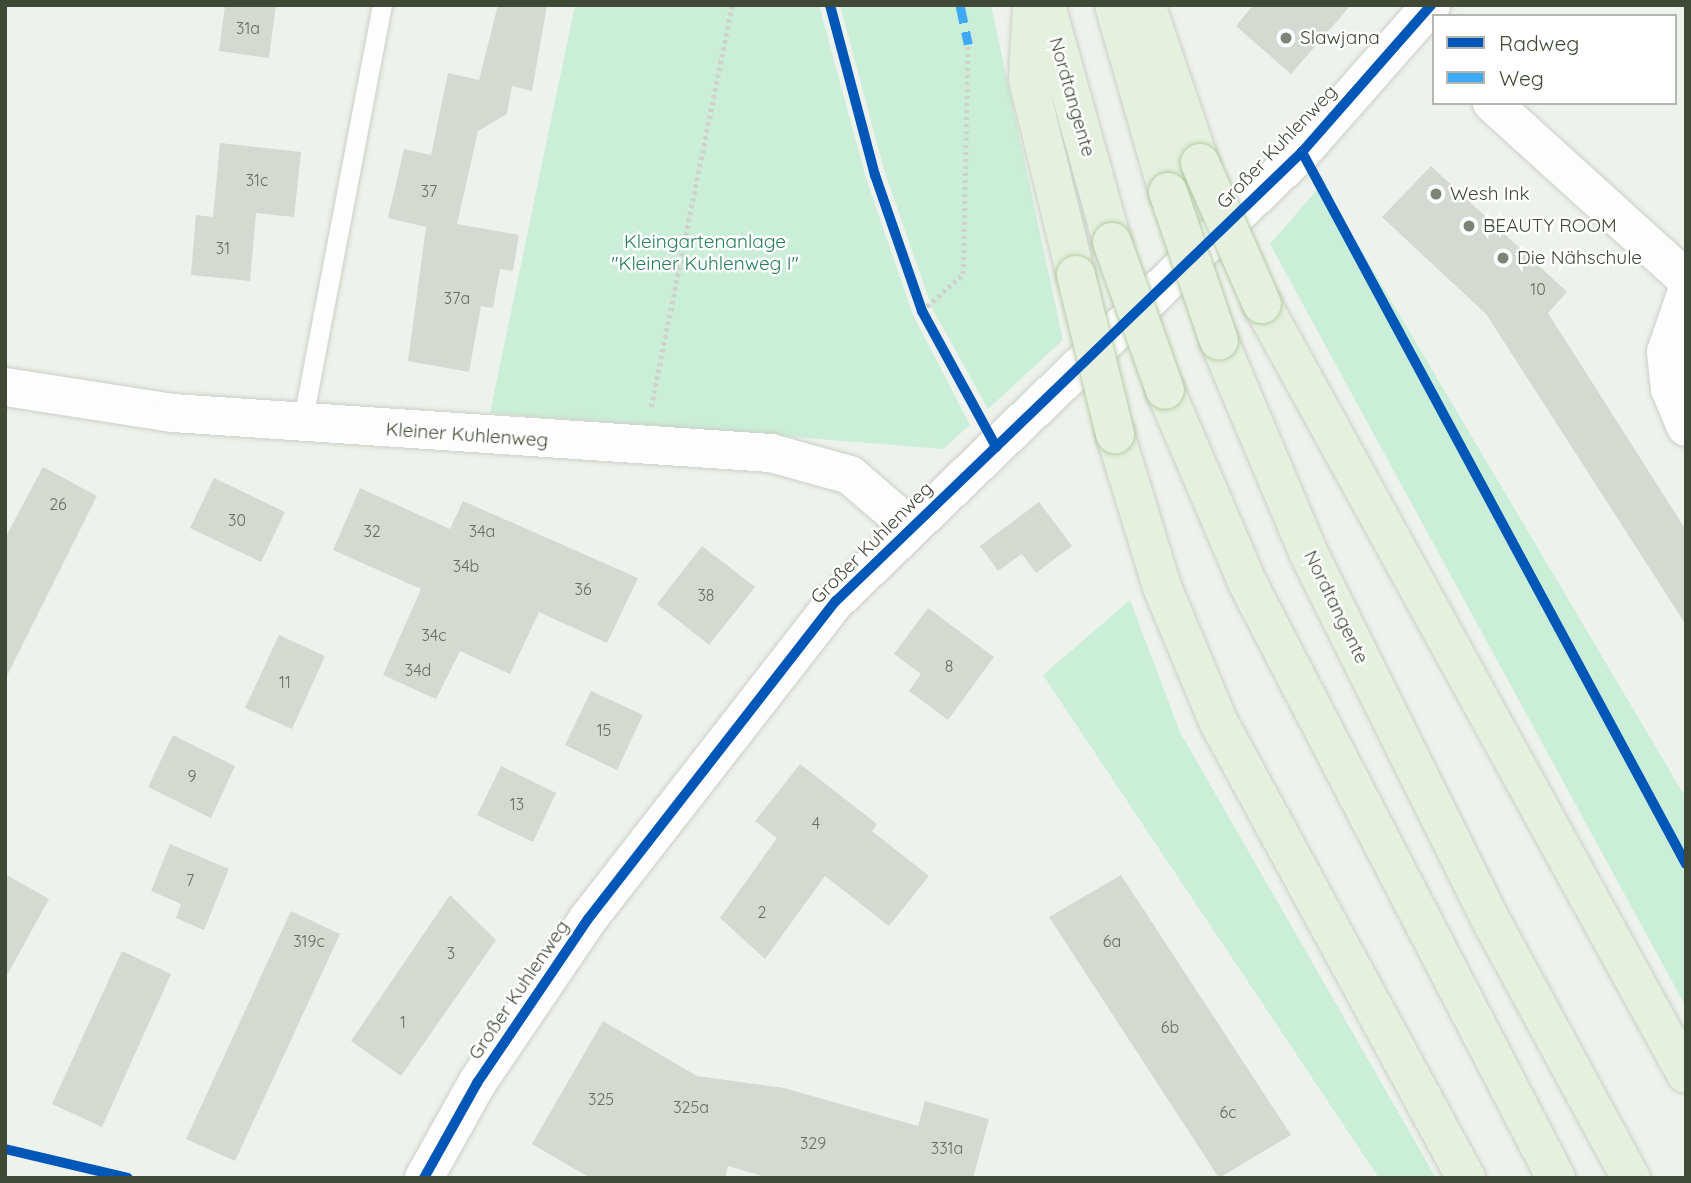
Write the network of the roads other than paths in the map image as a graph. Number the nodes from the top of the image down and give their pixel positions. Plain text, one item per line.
1 (382, 5) edge
2 (1032, 5) edge
3 (1046, 5) edge
4 (1114, 5) edge
5 (1146, 5) edge
6 (1425, 28) edge
7 (1494, 105) edge
8 (1686, 279) edge
9 (1686, 294) edge
10 (5, 387) edge
11 (302, 424) junction
12 (1686, 427) edge
13 (909, 526) junction
14 (1686, 1074) edge
15 (424, 1178) edge
16 (1466, 1178) edge
17 (1556, 1178) edge
18 (1631, 1178) edge

1 - 11 lane
2 - 16 highway, bridge
3 - 17 highway, Nordtangente, bridge
4 - 18 highway, Nordtangente, bridge
5 - 14 highway, bridge
6 - 13 street, Großer Kuhlenweg
7 - 8 street
9 - 12 street
10 - 11 street, Kleiner Kuhlenweg
11 - 13 street, Kleiner Kuhlenweg
13 - 15 street, Großer Kuhlenweg

